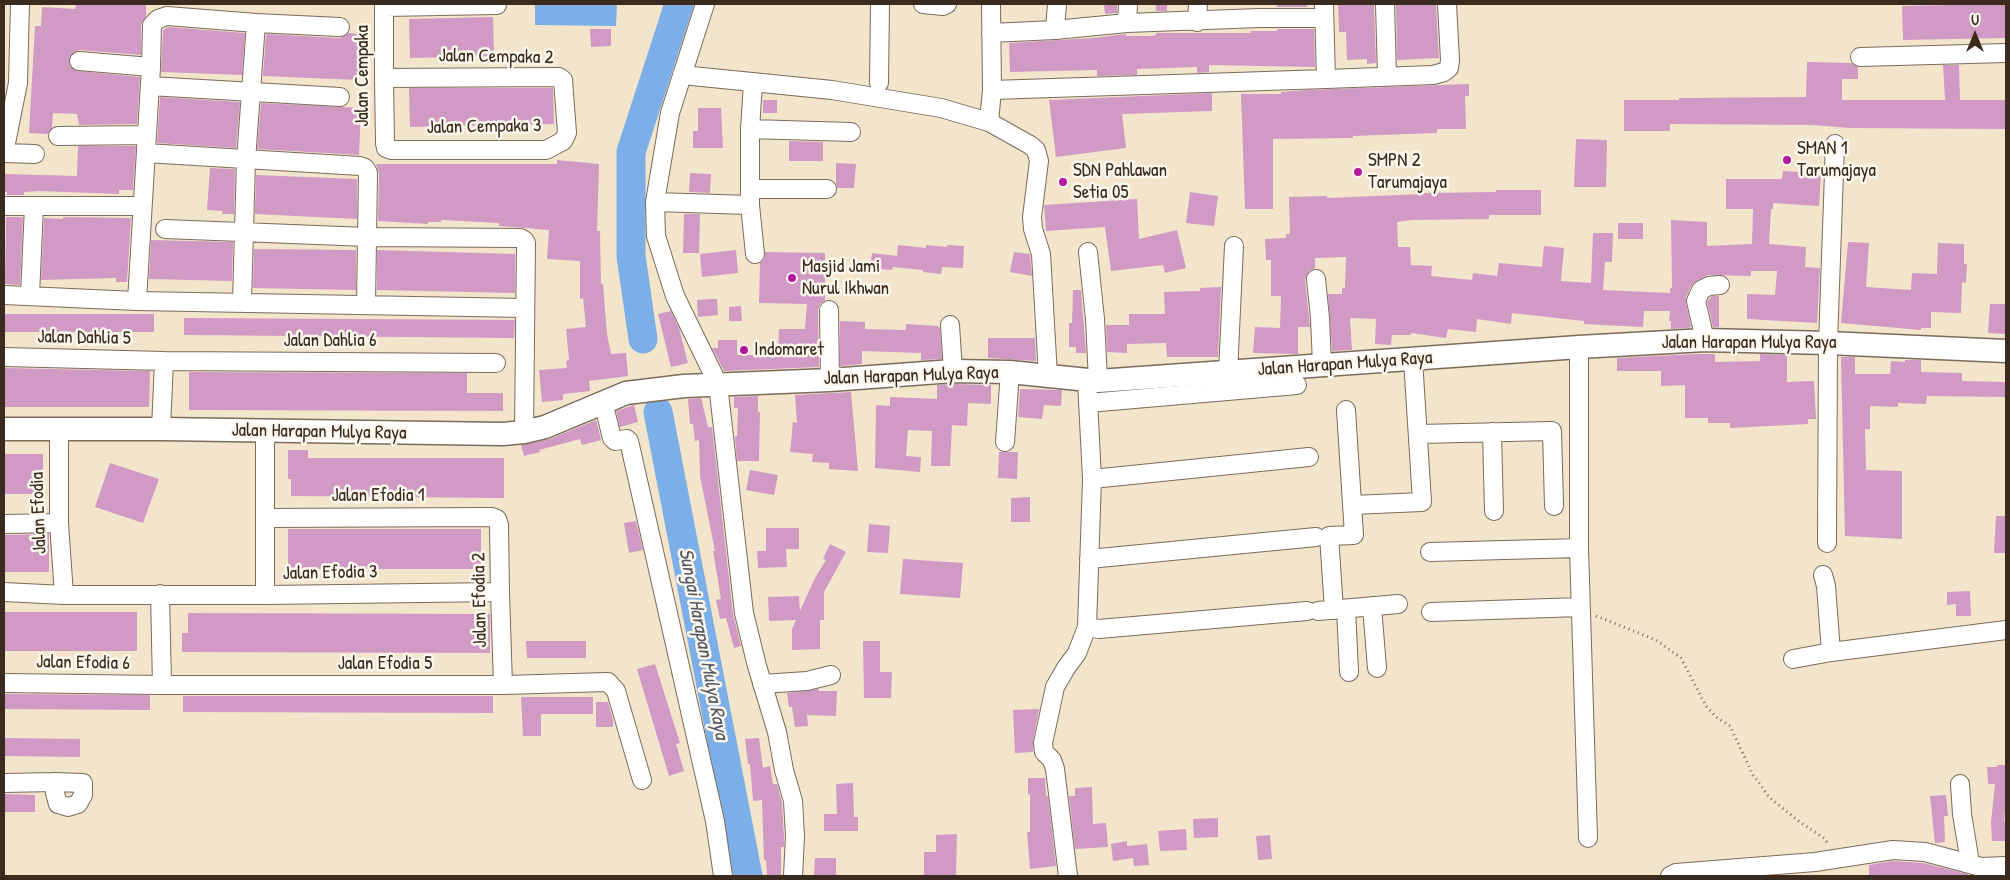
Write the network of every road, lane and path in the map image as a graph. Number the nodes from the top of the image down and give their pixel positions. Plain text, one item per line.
1 (20, 4) edge
2 (497, 4) edge
3 (706, 4) edge
4 (880, 4) edge
5 (923, 4) edge
6 (947, 4) edge
7 (991, 4) edge
8 (1058, 4) edge
9 (1128, 4) edge
10 (1198, 4) edge
11 (1385, 4) edge
12 (1447, 4) edge
13 (384, 5) edge
14 (1260, 11) edge
15 (1324, 11) edge
16 (1197, 22) junction
17 (256, 23) junction
18 (1127, 23) junction
19 (340, 27) dead end
20 (1055, 30) junction
21 (990, 33) junction
22 (2006, 54) edge
23 (1860, 56) dead end
24 (79, 61) dead end
25 (151, 67) junction
26 (682, 75) junction
27 (1387, 76) junction
28 (384, 78) junction
29 (1326, 79) junction
30 (18, 83) junction
31 (753, 83) junction
32 (878, 83) dead end
33 (150, 86) junction
34 (992, 90) junction
35 (250, 91) junction
36 (4, 97) edge
37 (340, 97) dead end
38 (989, 122) junction
39 (567, 124) joint
40 (750, 129) junction
41 (851, 132) dead end
42 (147, 135) junction
43 (58, 136) dead end
44 (1835, 144) dead end
45 (386, 148) joint
46 (4, 153) edge
47 (146, 153) junction
48 (35, 154) dead end
49 (246, 160) junction
50 (827, 189) dead end
51 (751, 197) junction
52 (655, 202) junction
53 (4, 206) edge
54 (34, 206) junction
55 (142, 206) junction
56 (165, 229) dead end
57 (245, 233) junction
58 (367, 237) junction
59 (1234, 246) dead end
60 (1088, 252) dead end
61 (754, 254) dead end
62 (1316, 279) dead end
63 (1720, 286) dead end
64 (4, 294) edge
65 (30, 295) junction
66 (137, 301) junction
67 (242, 302) junction
68 (366, 305) junction
69 (525, 308) junction
70 (829, 310) dead end
71 (950, 325) dead end
72 (1706, 340) junction
73 (1828, 343) junction
74 (1579, 347) junction
75 (2006, 351) edge
76 (4, 357) edge
77 (1413, 359) junction
78 (164, 361) junction
79 (496, 363) dead end
80 (1322, 364) junction
81 (953, 371) junction
82 (1010, 372) junction
83 (1228, 373) junction
84 (1048, 376) junction
85 (830, 380) junction
86 (718, 384) junction
87 (1297, 385) dead end
88 (1091, 389) junction
89 (603, 402) junction
90 (1346, 410) dead end
91 (4, 429) edge
92 (161, 429) junction
93 (59, 430) junction
94 (265, 432) junction
95 (524, 432) junction
96 (1492, 432) junction
97 (1418, 434) junction
98 (1005, 442) dead end
99 (1309, 457) dead end
100 (1092, 479) junction
101 (1352, 505) junction
102 (1554, 506) dead end
103 (1494, 511) dead end
104 (492, 517) joint
105 (265, 518) junction
106 (59, 523) junction
107 (4, 524) edge
108 (1316, 537) dead end
109 (1827, 543) dead end
110 (1579, 548) junction
111 (1430, 552) dead end
112 (1089, 559) junction
113 (1823, 574) dead end
114 (4, 592) edge
115 (500, 592) junction
116 (160, 594) junction
117 (64, 595) junction
118 (265, 595) junction
119 (1398, 604) dead end
120 (1372, 606) junction
121 (1580, 607) junction
122 (1326, 610) junction
123 (1431, 612) dead end
124 (1087, 627) junction
125 (2006, 630) edge
126 (1830, 652) junction
127 (1793, 659) dead end
128 (1377, 668) dead end
129 (1350, 672) dead end
130 (831, 675) dead end
131 (4, 683) edge
132 (762, 684) junction
133 (162, 685) junction
134 (503, 685) junction
135 (642, 780) dead end
136 (54, 782) dead end
137 (4, 783) edge
138 (1960, 784) dead end
139 (1588, 838) dead end
140 (1970, 863) junction
141 (1821, 865) edge
142 (2006, 866) edge
143 (1751, 871) edge
144 (723, 876) edge
145 (793, 876) edge
146 (1068, 876) edge
147 (1670, 876) edge

1 - 30 street
2 - 13 street
3 - 26 street
4 - 32 street
5 - 6 street
7 - 21 street
8 - 20 street
9 - 18 street
10 - 16 street
11 - 27 street
12 - 27 street
13 - 28 street, Jalan Cempaka
14 - 15 street
14 - 16 street
15 - 29 street
16 - 18 street
17 - 19 street
17 - 25 street
17 - 35 street
18 - 20 street
20 - 21 street
21 - 34 street
22 - 23 street
24 - 25 street
25 - 33 street
26 - 31 street
26 - 52 street
27 - 29 street
28 - 39 street, Jalan Cempaka 2
28 - 45 street, Jalan Cempaka
29 - 34 street
30 - 36 street
30 - 46 street
31 - 38 street
31 - 40 street
33 - 35 street
33 - 42 street
34 - 38 street
35 - 37 street
35 - 49 street
38 - 84 street
39 - 45 street, Jalan Cempaka 3
40 - 41 street
40 - 51 street
42 - 43 street
42 - 47 street
44 - 73 street
46 - 48 street
47 - 49 street
47 - 55 street
49 - 57 street
49 - 58 street
50 - 51 street
51 - 52 street
51 - 61 street
52 - 86 street
53 - 54 street
54 - 55 street
54 - 65 street
55 - 66 street
56 - 57 street
57 - 58 street
57 - 67 street
58 - 68 street
58 - 69 street
59 - 83 street
60 - 88 street
62 - 80 street
63 - 72 street
64 - 65 street
65 - 66 street
66 - 67 street
67 - 68 street
68 - 69 street
69 - 95 street
70 - 85 street
71 - 81 street
72 - 73 street, Jalan Harapan Mulya Raya
72 - 74 street, Jalan Harapan Mulya Raya
73 - 75 street, Jalan Harapan Mulya Raya
73 - 109 street
74 - 77 street, Jalan Harapan Mulya Raya
74 - 110 street
76 - 78 street, Jalan Dahlia 5
77 - 80 street, Jalan Harapan Mulya Raya
77 - 97 street
78 - 79 street, Jalan Dahlia 6
78 - 92 street
80 - 83 street, Jalan Harapan Mulya Raya
81 - 82 street, Jalan Harapan Mulya Raya
81 - 85 street, Jalan Harapan Mulya Raya
82 - 84 street, Jalan Harapan Mulya Raya
82 - 98 street
83 - 88 street, Jalan Harapan Mulya Raya
84 - 88 street, Jalan Harapan Mulya Raya
85 - 86 street, Jalan Harapan Mulya Raya
86 - 89 street, Jalan Harapan Mulya Raya
86 - 132 street
87 - 88 street
88 - 100 street
89 - 95 street, Jalan Harapan Mulya Raya
89 - 144 street
90 - 101 street
91 - 93 street, Jalan Harapan Mulya Raya
92 - 93 street, Jalan Harapan Mulya Raya
92 - 94 street, Jalan Harapan Mulya Raya
93 - 106 street, Jalan Efodia
94 - 95 street, Jalan Harapan Mulya Raya
94 - 105 street
96 - 97 street
96 - 102 street
96 - 103 street
97 - 101 street
99 - 100 street
100 - 112 street
101 - 122 street
104 - 105 street, Jalan Efodia 1
104 - 115 street, Jalan Efodia 2
105 - 118 street
106 - 107 street
106 - 117 street, Jalan Efodia
108 - 112 street
110 - 111 street
110 - 121 street
112 - 124 street
113 - 126 street
114 - 117 street, Jalan Efodia 3
115 - 118 street, Jalan Efodia 3
115 - 134 street, Jalan Efodia 2
116 - 117 street, Jalan Efodia 3
116 - 118 street, Jalan Efodia 3
116 - 133 street
119 - 120 street
120 - 122 street
120 - 128 street
121 - 123 street
121 - 139 street
121 - 141 path
122 - 124 street
122 - 129 street
124 - 146 street
125 - 126 street
126 - 127 street
130 - 132 street
131 - 133 street, Jalan Efodia 6
132 - 145 street
133 - 134 street, Jalan Efodia 5
134 - 135 street, Jalan Efodia 5
136 - 137 street
138 - 140 street
140 - 141 street
140 - 142 street
141 - 143 street
143 - 147 street

